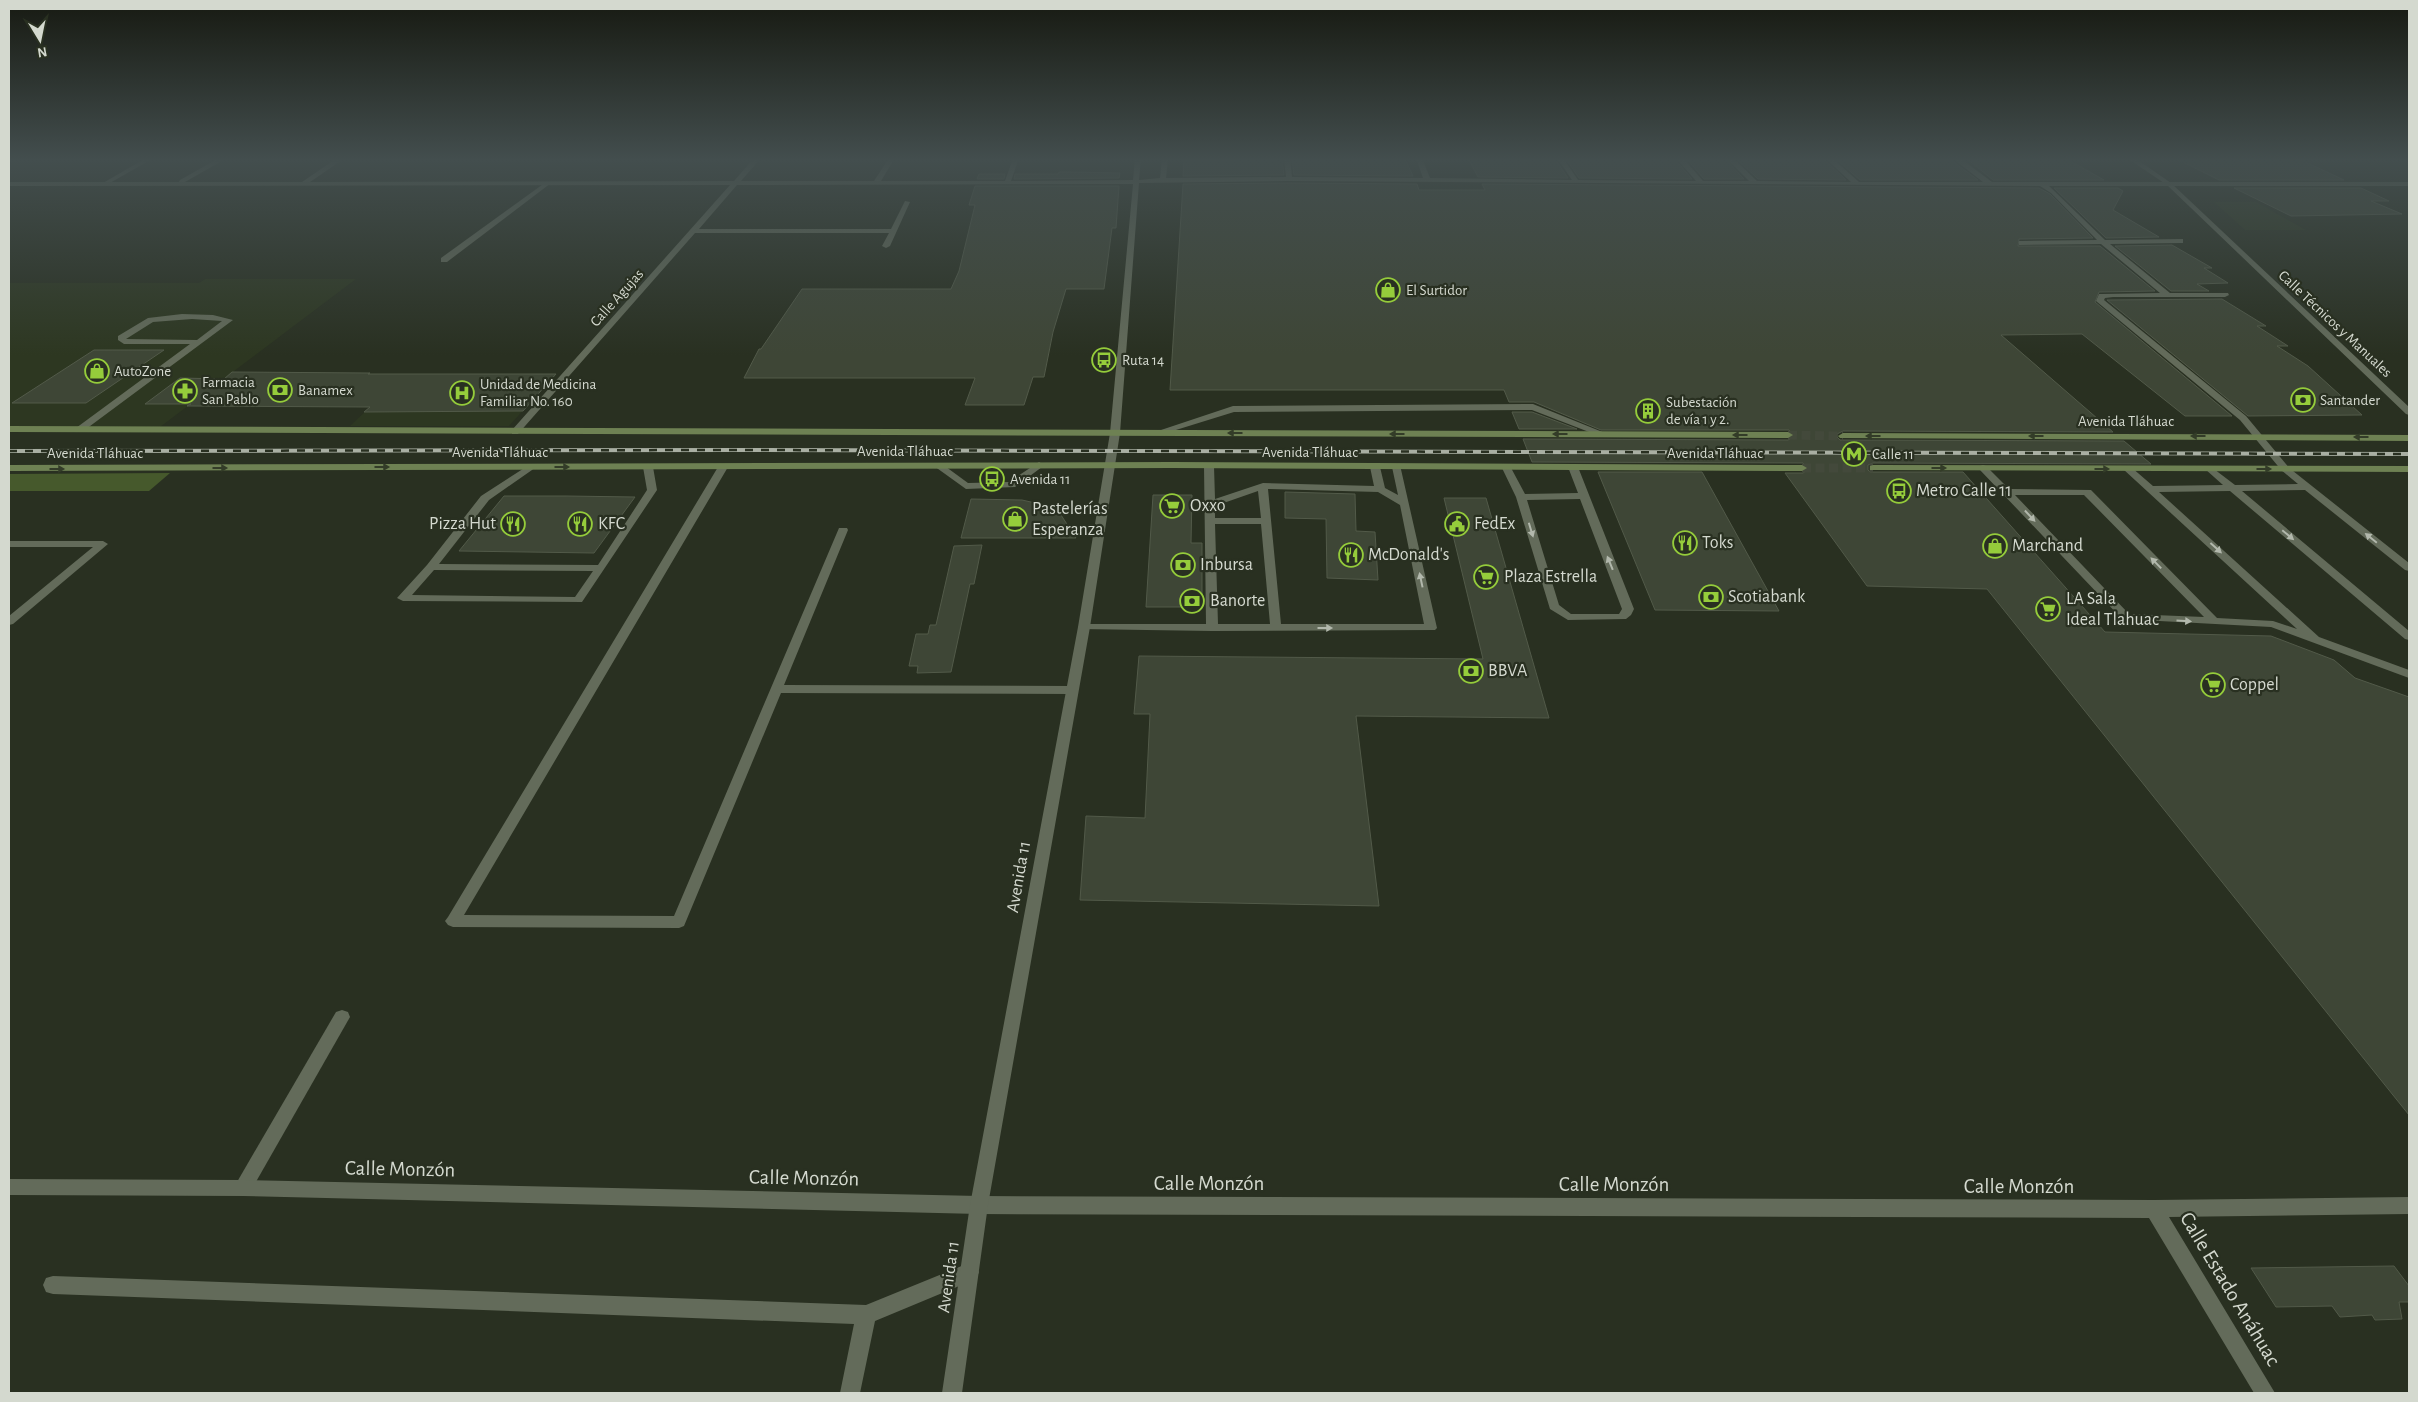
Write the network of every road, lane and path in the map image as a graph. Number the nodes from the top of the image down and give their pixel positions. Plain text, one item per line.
1 (493, 223) edge
2 (702, 223) edge
3 (896, 223) edge
4 (1132, 223) edge
5 (2084, 223) edge
6 (2211, 223) edge
7 (696, 231) junction
8 (893, 231) junction
9 (2180, 241) dead end
10 (2103, 242) junction
11 (2022, 243) dead end
12 (886, 246) dead end
13 (444, 260) dead end
14 (2225, 294) dead end
15 (2168, 295) junction
16 (197, 342) junction
17 (2409, 412) edge
18 (9, 429) edge
19 (79, 430) junction
20 (515, 432) junction
21 (1160, 432) junction
22 (1115, 433) junction
23 (1605, 434) junction
24 (1788, 435) tunnel mouth
25 (1843, 436) tunnel mouth
26 (2258, 436) junction
27 (2409, 438) edge
28 (1040, 465) junction
29 (1110, 465) junction
30 (939, 466) junction
31 (1209, 466) junction
32 (648, 467) junction
33 (723, 467) junction
34 (1375, 467) junction
35 (1397, 467) junction
36 (1573, 467) junction
37 (9, 468) edge
38 (529, 468) junction
39 (1507, 468) junction
40 (1802, 468) tunnel mouth
41 (1873, 468) tunnel mouth
42 (1983, 468) junction
43 (2409, 468) edge
44 (2128, 469) junction
45 (2210, 469) junction
46 (2285, 469) junction
47 (1262, 486) junction
48 (2308, 487) junction
49 (2233, 488) junction
50 (1380, 489) junction
51 (2151, 489) junction
52 (2007, 492) junction
53 (1521, 496) junction
54 (1583, 496) junction
55 (1210, 504) junction
56 (1405, 504) junction
57 (1211, 521) junction
58 (1266, 521) junction
59 (843, 530) dead end
60 (9, 544) edge
61 (431, 567) junction
62 (601, 568) junction
63 (2409, 568) edge
64 (9, 622) edge
65 (2214, 622) junction
66 (1084, 627) junction
67 (1212, 628) junction
68 (1276, 628) junction
69 (2409, 637) edge
70 (2318, 641) junction
71 (2409, 674) edge
72 (777, 689) junction
73 (1072, 690) junction
74 (342, 1017) dead end
75 (9, 1187) edge
76 (243, 1188) junction
77 (979, 1205) junction
78 (2409, 1206) edge
79 (2154, 1209) junction
80 (969, 1272) junction
81 (53, 1285) dead end
82 (866, 1315) junction
83 (850, 1393) edge
84 (952, 1393) edge
85 (2265, 1393) edge

1 - 13 street
2 - 7 street, Calle Agujas
3 - 8 street
4 - 22 street, Avenida 11
5 - 10 street
6 - 17 street, Calle Técnicos y Manuales
7 - 8 street
7 - 20 street, Calle Agujas
8 - 12 street
9 - 10 street
10 - 11 street
10 - 15 street
14 - 15 street
15 - 26 street
16 - 16 street
16 - 19 street
18 - 19 main road, Avenida Tláhuac
19 - 20 main road, Avenida Tláhuac
20 - 22 main road, Avenida Tláhuac
21 - 22 main road, Avenida Tláhuac
23 -> 21 main road, Avenida Tláhuac
21 - 23 street
22 - 29 street, Avenida 11
24 -> 23 main road, Avenida Tláhuac
26 -> 25 main road, Avenida Tláhuac
27 -> 26 main road, Avenida Tláhuac
26 - 46 street
28 - 29 main road, Avenida Tláhuac
28 - 30 main road, Avenida Tláhuac
28 - 30 street
29 - 31 main road, Avenida Tláhuac
29 - 66 street, Avenida 11
30 - 33 main road, Avenida Tláhuac
31 - 34 main road, Avenida Tláhuac
31 - 55 street
32 - 33 main road, Avenida Tláhuac
38 -> 32 main road, Avenida Tláhuac
32 - 62 street
33 - 72 street
34 - 35 main road, Avenida Tláhuac
34 - 50 street
35 - 39 main road, Avenida Tláhuac
35 - 56 street
36 - 39 main road, Avenida Tláhuac
36 - 40 main road, Avenida Tláhuac
36 - 54 street
37 -> 38 main road, Avenida Tláhuac
38 - 61 street
39 - 53 street
41 -> 42 main road
42 -> 44 main road
42 - 52 street
43 - 46 main road
44 - 45 main road
44 - 51 street
45 -> 46 main road
45 - 49 street
46 - 48 street
47 - 50 street
47 - 55 street
47 - 58 street
48 - 49 street
63 -> 48 street
49 - 51 street
49 -> 69 street
50 - 56 street
51 -> 70 street
52 -> 65 street
65 -> 52 street
53 - 54 street
53 -> 54 street
55 - 57 street
68 -> 56 street
57 - 58 street
57 - 67 street
58 - 68 street
59 - 72 street
60 - 64 street
61 - 62 street
61 - 62 street
65 - 70 street
66 - 67 street
66 - 73 street, Avenida 11
67 - 68 street
70 - 71 street
72 - 73 street
73 - 77 street, Avenida 11
74 - 76 street
75 - 76 street, Calle Monzón
76 - 77 street, Calle Monzón
77 - 79 street, Calle Monzón
77 - 80 street, Avenida 11
78 - 79 street, Calle Monzón
79 - 85 street, Calle Estado Anáhuac
80 - 82 street
80 - 84 street, Avenida 11
81 - 82 street
82 - 83 street

